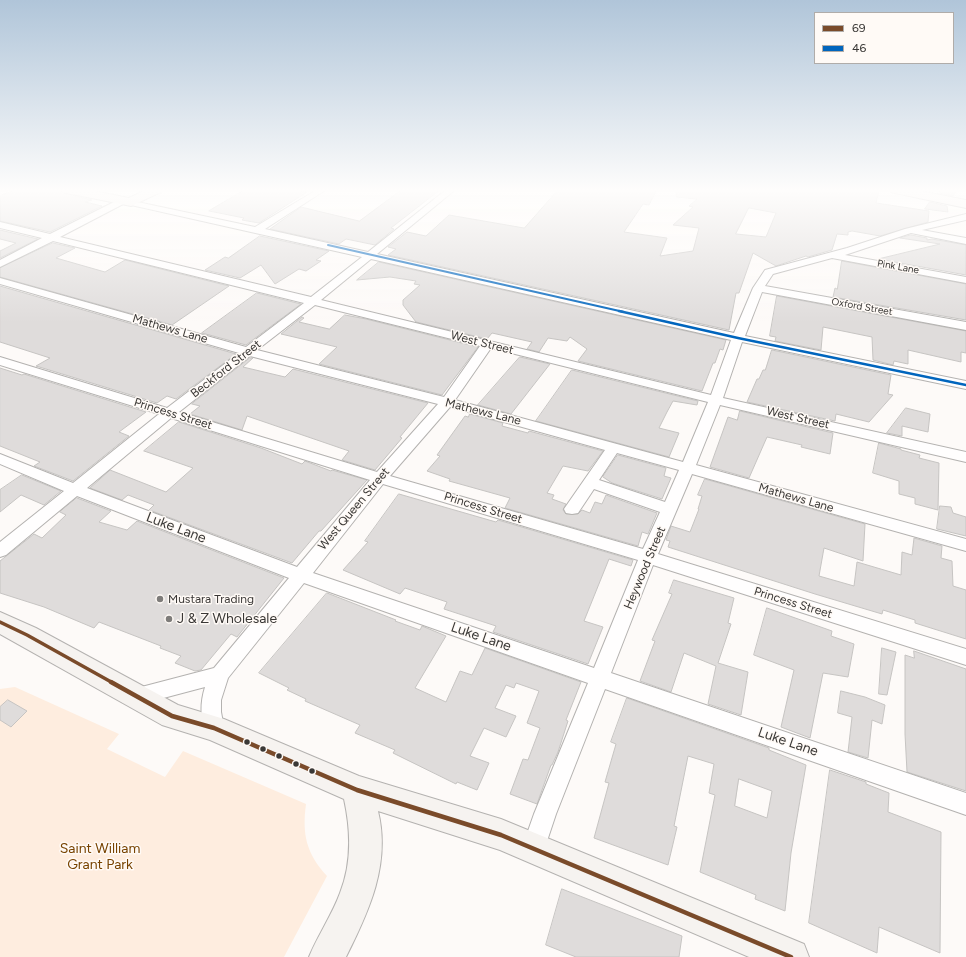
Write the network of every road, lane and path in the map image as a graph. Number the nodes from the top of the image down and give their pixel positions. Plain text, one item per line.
1 (32, 234) edge
2 (62, 234) edge
3 (278, 234) edge
4 (396, 234) edge
5 (900, 234) edge
6 (923, 234) edge
7 (51, 239) junction
8 (966, 241) edge
9 (370, 255) junction
10 (829, 255) junction
11 (0, 264) edge
12 (966, 280) edge
13 (0, 281) edge
14 (758, 288) junction
15 (313, 301) junction
16 (966, 326) edge
17 (738, 338) junction
18 (487, 344) junction
19 (249, 352) junction
20 (0, 361) edge
21 (966, 385) edge
22 (716, 399) junction
23 (446, 403) junction
24 (169, 413) junction
25 (614, 447) junction
26 (966, 457) edge
27 (0, 459) edge
28 (688, 468) junction
29 (380, 478) junction
30 (590, 482) junction
31 (76, 490) junction
32 (572, 509) dead end
33 (669, 509) junction
34 (966, 545) edge
35 (0, 551) edge
36 (648, 557) junction
37 (300, 574) junction
38 (0, 622) edge
39 (27, 635) junction
40 (0, 642) edge
41 (966, 656) edge
42 (220, 674) junction
43 (600, 677) junction
44 (137, 696) junction
45 (214, 728) junction
46 (357, 790) junction
47 (966, 804) edge
48 (534, 848) junction
49 (327, 957) edge
50 (791, 957) edge

1 - 7 street, West Street
2 - 7 street
3 - 9 street
4 - 9 street, Beckford Street
5 - 10 street, Heywood Street
6 - 8 street
7 - 11 street
7 - 15 street, West Street
9 - 15 street, Beckford Street
9 - 17 street
10 - 12 street, Pink Lane
10 - 14 street, Heywood Street
13 - 19 street, Mathews Lane
14 - 16 street, Oxford Street
14 - 17 street, Heywood Street
15 - 18 street, West Street
15 - 19 street, Beckford Street
17 - 21 street
17 - 22 street, Heywood Street
18 - 22 street, West Street
18 - 23 street, West Queen Street
19 - 23 street, Mathews Lane
19 - 24 street, Beckford Street
20 - 24 street, Princess Street
22 - 26 street, West Street
22 - 28 street, Heywood Street
23 - 25 street, Mathews Lane
23 - 29 street, West Queen Street
24 - 29 street, Princess Street
24 - 31 street, Beckford Street
25 - 28 street, Mathews Lane
25 - 30 street
27 - 31 street, Luke Lane
28 - 33 street, Heywood Street
28 - 34 street, Mathews Lane
29 - 36 street, Princess Street
29 - 37 street, West Queen Street
30 - 32 street
30 - 33 street
31 - 35 street, Beckford Street
31 - 37 street, Luke Lane
33 - 36 street, Heywood Street
36 - 41 street, Princess Street
36 - 43 street, Heywood Street
37 - 42 street, West Queen Street
37 - 43 street, Luke Lane
38 - 39 street
39 - 40 street
39 - 44 street
42 - 44 street
42 - 45 street, West Queen Street
43 - 47 street, Luke Lane
43 - 48 street, Heywood Street
44 - 45 street
45 - 46 street
46 - 48 street
46 - 49 street
48 - 50 street

